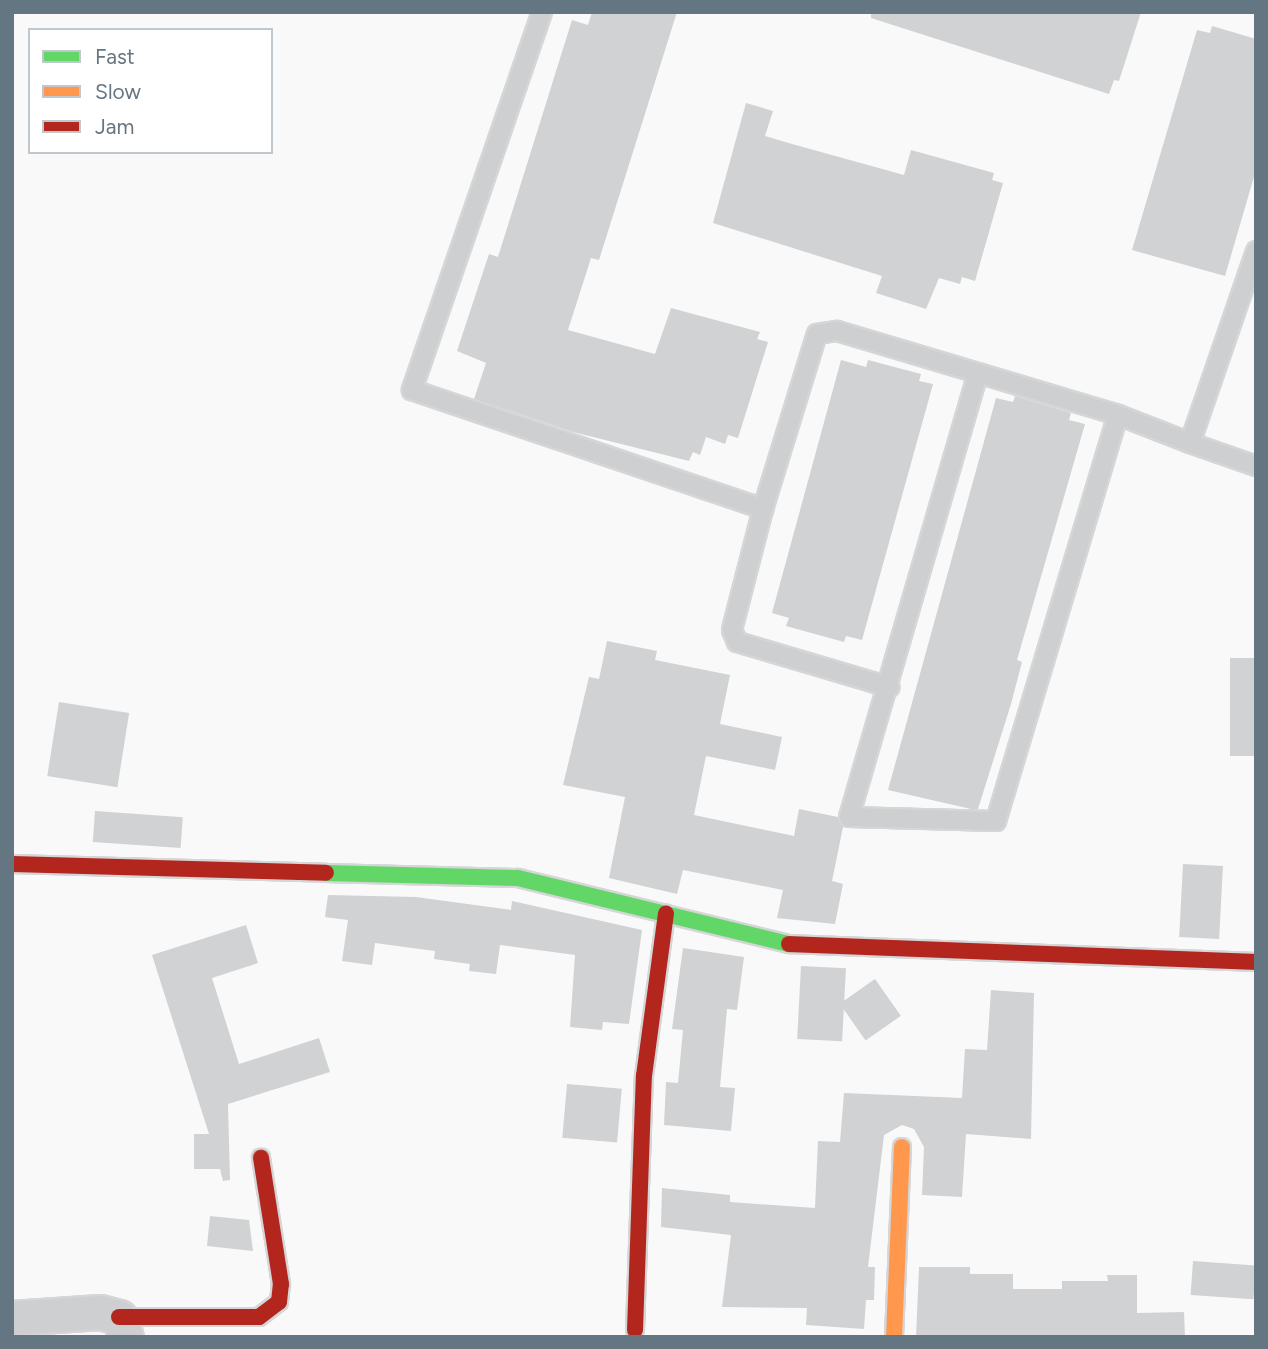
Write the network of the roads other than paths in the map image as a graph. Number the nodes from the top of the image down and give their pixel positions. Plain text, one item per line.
1 (542, 12) edge
2 (1256, 251) edge
3 (978, 373) junction
4 (1118, 415) junction
5 (1190, 443) junction
6 (1256, 466) edge
7 (762, 509) junction
8 (889, 687) junction
9 (12, 864) edge
10 (666, 913) junction
11 (1256, 962) edge
12 (902, 1146) dead end
13 (261, 1158) dead end
14 (12, 1318) edge
15 (122, 1327) edge
16 (220, 1327) edge
17 (635, 1330) dead end
18 (894, 1337) edge

1 - 7 lane
2 - 5 lane
3 - 4 lane
3 - 7 lane
3 - 8 lane
4 - 5 lane
4 - 8 lane
5 - 6 lane
7 - 8 lane
9 - 10 street
10 - 11 street
10 - 17 street
12 - 18 street
13 - 16 street
14 - 15 street
15 - 16 street

